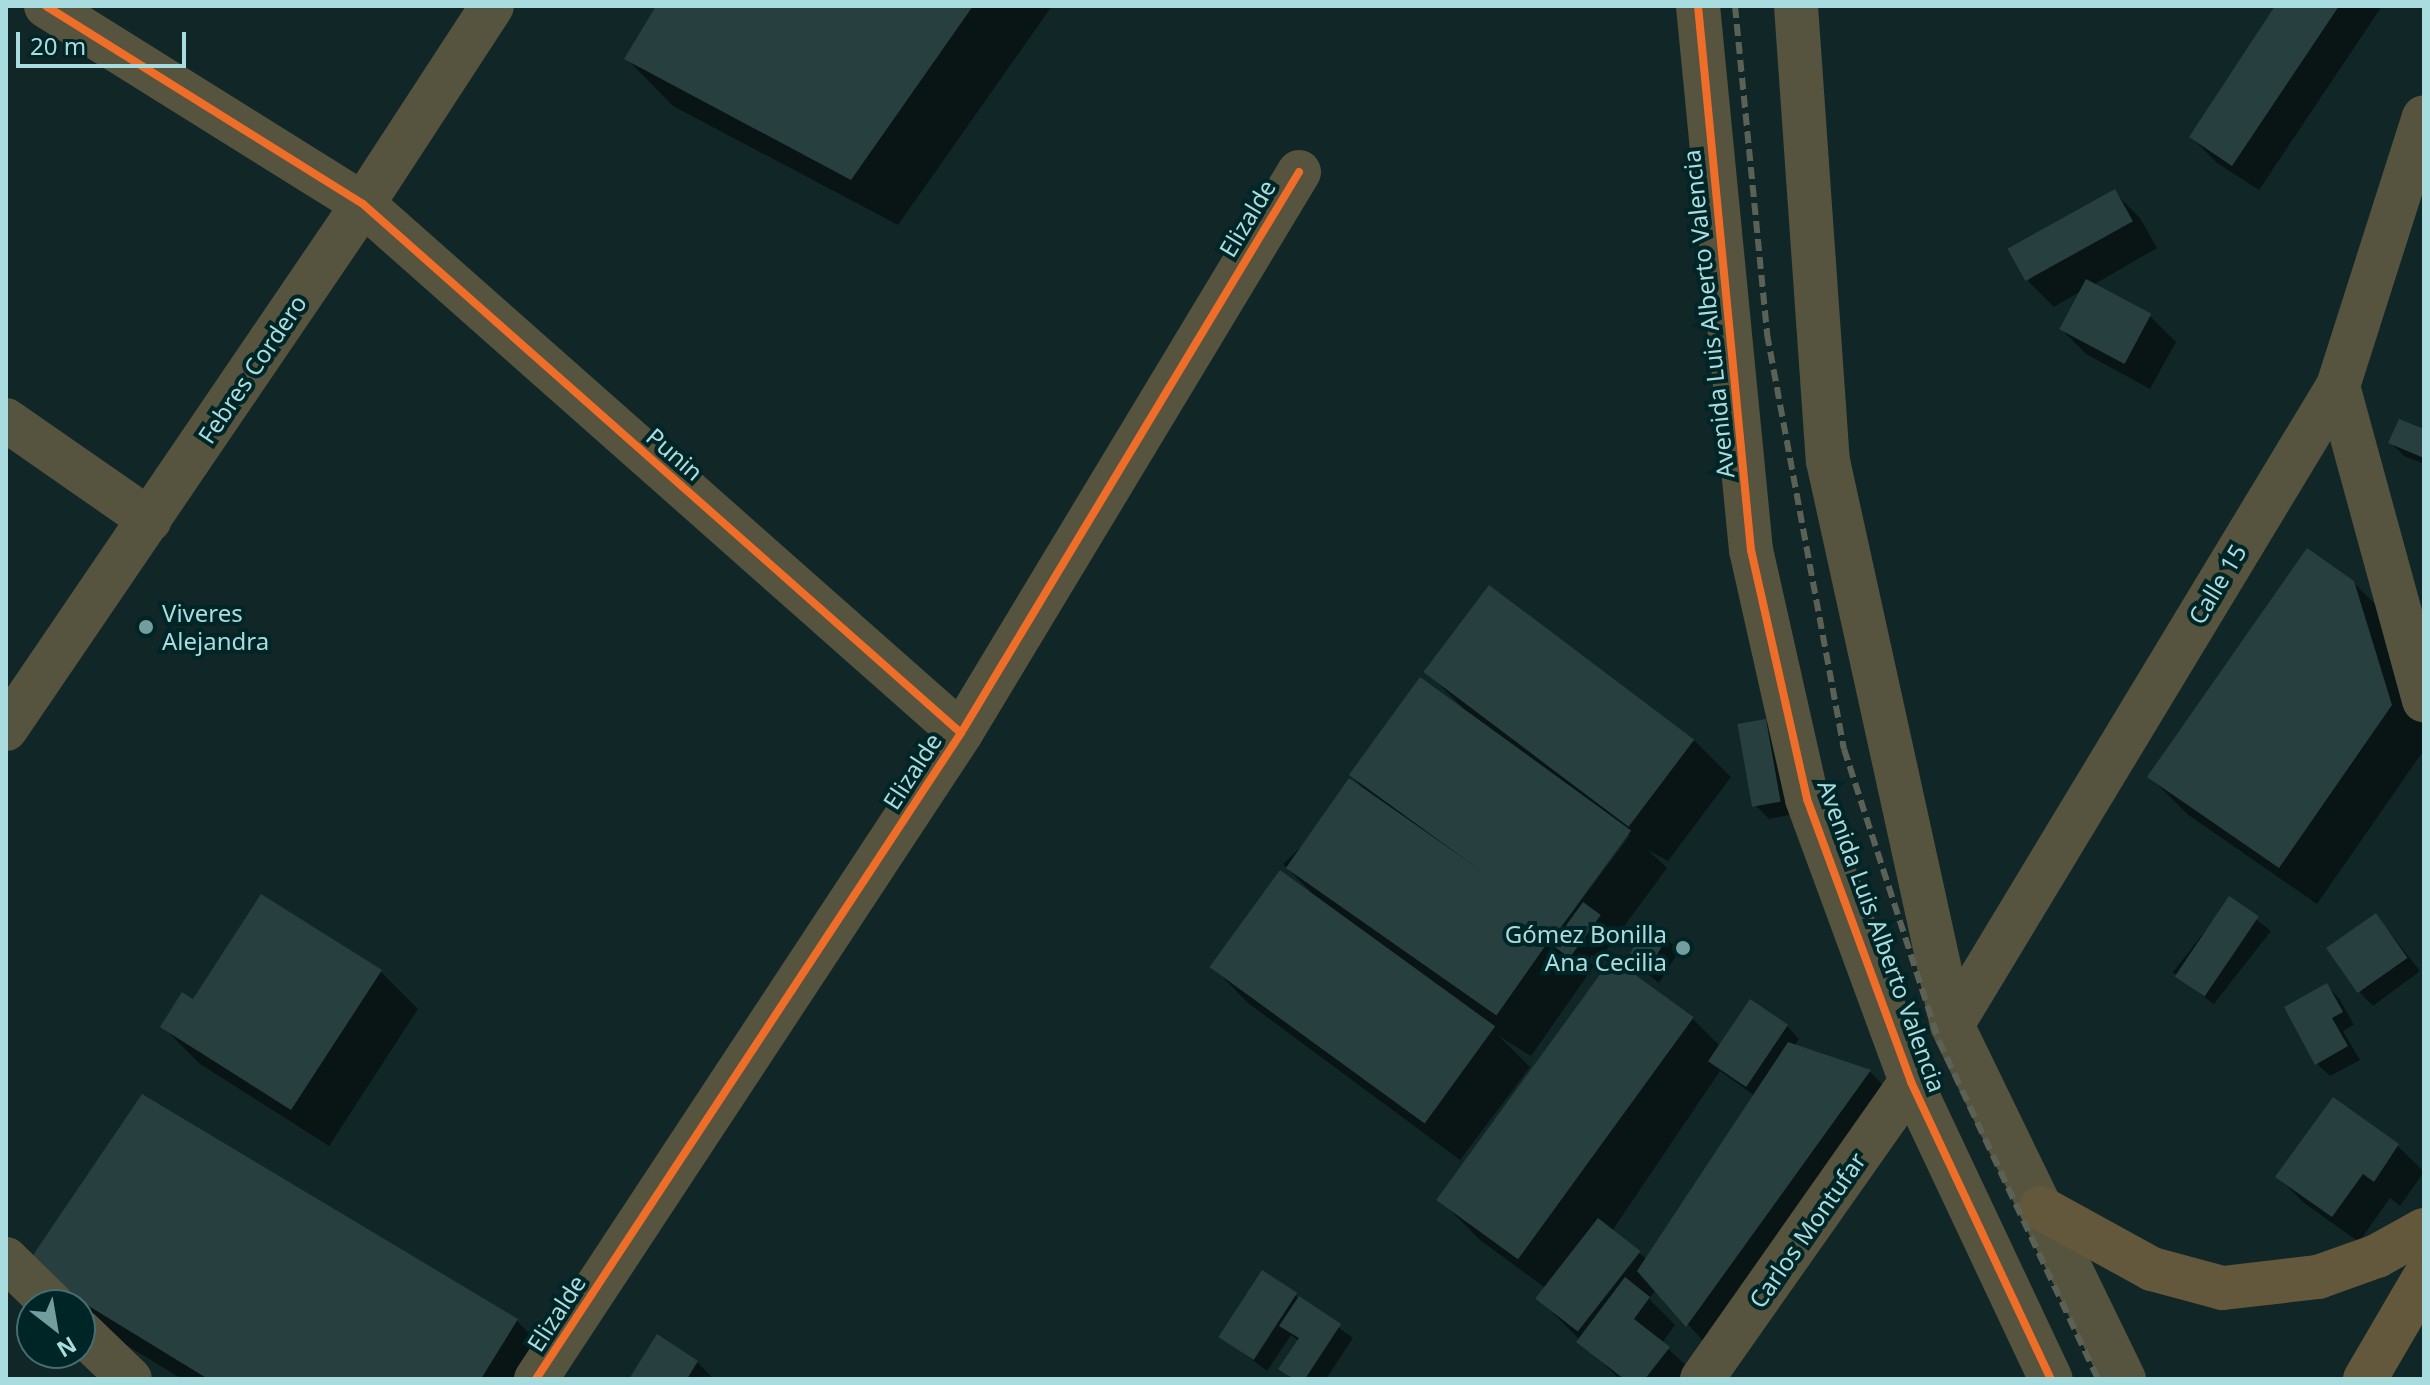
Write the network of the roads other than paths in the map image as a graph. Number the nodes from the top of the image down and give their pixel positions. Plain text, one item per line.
1 (46, 6) edge
2 (492, 6) edge
3 (1698, 6) edge
4 (1796, 6) edge
5 (2424, 117) edge
6 (1299, 172) dead end
7 (363, 204) junction
8 (2338, 386) junction
9 (6, 420) edge
10 (150, 520) junction
11 (2424, 700) edge
12 (6, 729) edge
13 (961, 733) junction
14 (1952, 1025) junction
15 (1911, 1082) junction
16 (2041, 1208) junction
17 (2424, 1230) edge
18 (6, 1259) edge
19 (2424, 1278) edge
20 (37, 1289) edge
21 (96, 1346) edge
22 (130, 1379) edge
23 (536, 1379) edge
24 (1702, 1379) edge
25 (2051, 1379) edge
26 (2124, 1379) edge
27 (2365, 1379) edge

1 - 7 street, Punin
2 - 7 street, Febres Cordero
3 - 15 street, Avenida Luis Alberto Valencia
4 - 14 street, Avenida Luis Alberto Valencia
5 - 8 street, Calle 15
6 - 13 street, Elizalde
7 - 10 street, Febres Cordero
7 - 13 street, Punin
8 - 11 street
8 - 14 street, Calle 15
9 - 10 street
10 - 12 street, Febres Cordero
13 - 23 street, Elizalde
14 - 16 street, Avenida Luis Alberto Valencia
15 - 24 street, Carlos Montufar
15 - 25 street, Avenida Luis Alberto Valencia
16 - 17 main road
16 - 26 street, Avenida Luis Alberto Valencia
18 - 20 street
19 - 27 main road
21 - 22 street

